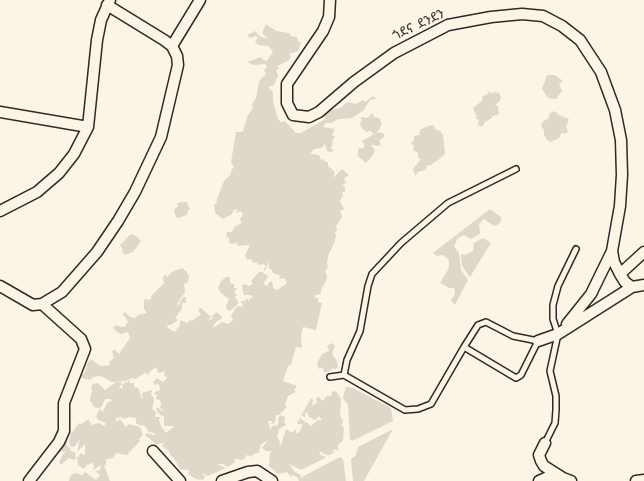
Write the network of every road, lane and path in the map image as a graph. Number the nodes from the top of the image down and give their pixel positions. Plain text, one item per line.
1 (200, 0) edge
2 (330, 0) edge
3 (109, 3) edge
4 (172, 46) junction
5 (0, 112) edge
6 (88, 127) junction
7 (516, 169) dead end
8 (0, 211) edge
9 (576, 249) dead end
10 (612, 251) junction
11 (644, 252) edge
12 (620, 274) junction
13 (644, 285) edge
14 (0, 286) edge
15 (632, 287) junction
16 (42, 304) junction
17 (558, 334) junction
18 (538, 341) junction
19 (464, 347) junction
20 (344, 375) junction
21 (330, 377) dead end
22 (545, 443) joint
23 (152, 451) dead end
24 (567, 479) edge
25 (644, 480) edge
26 (29, 481) edge
27 (180, 481) edge
28 (222, 481) edge
29 (272, 481) edge
30 (539, 481) edge
31 (636, 481) edge

1 - 4 street
2 - 10 street, ጎደና ደንደን
3 - 4 street
3 - 6 street
4 - 16 street
5 - 6 street
6 - 8 street
7 - 20 lane
9 - 17 lane
10 - 12 street, ጎደና ደንደን
10 - 17 street
11 - 12 street
12 - 15 street, ጎደና ደንደን
13 - 15 street
14 - 16 street
15 - 17 street
16 - 26 street
17 - 18 street
17 - 22 lane
18 - 19 lane
18 - 19 lane
19 - 20 lane
20 - 21 lane
22 - 24 street
23 - 27 street
24 - 30 street
25 - 31 street
28 - 29 street

